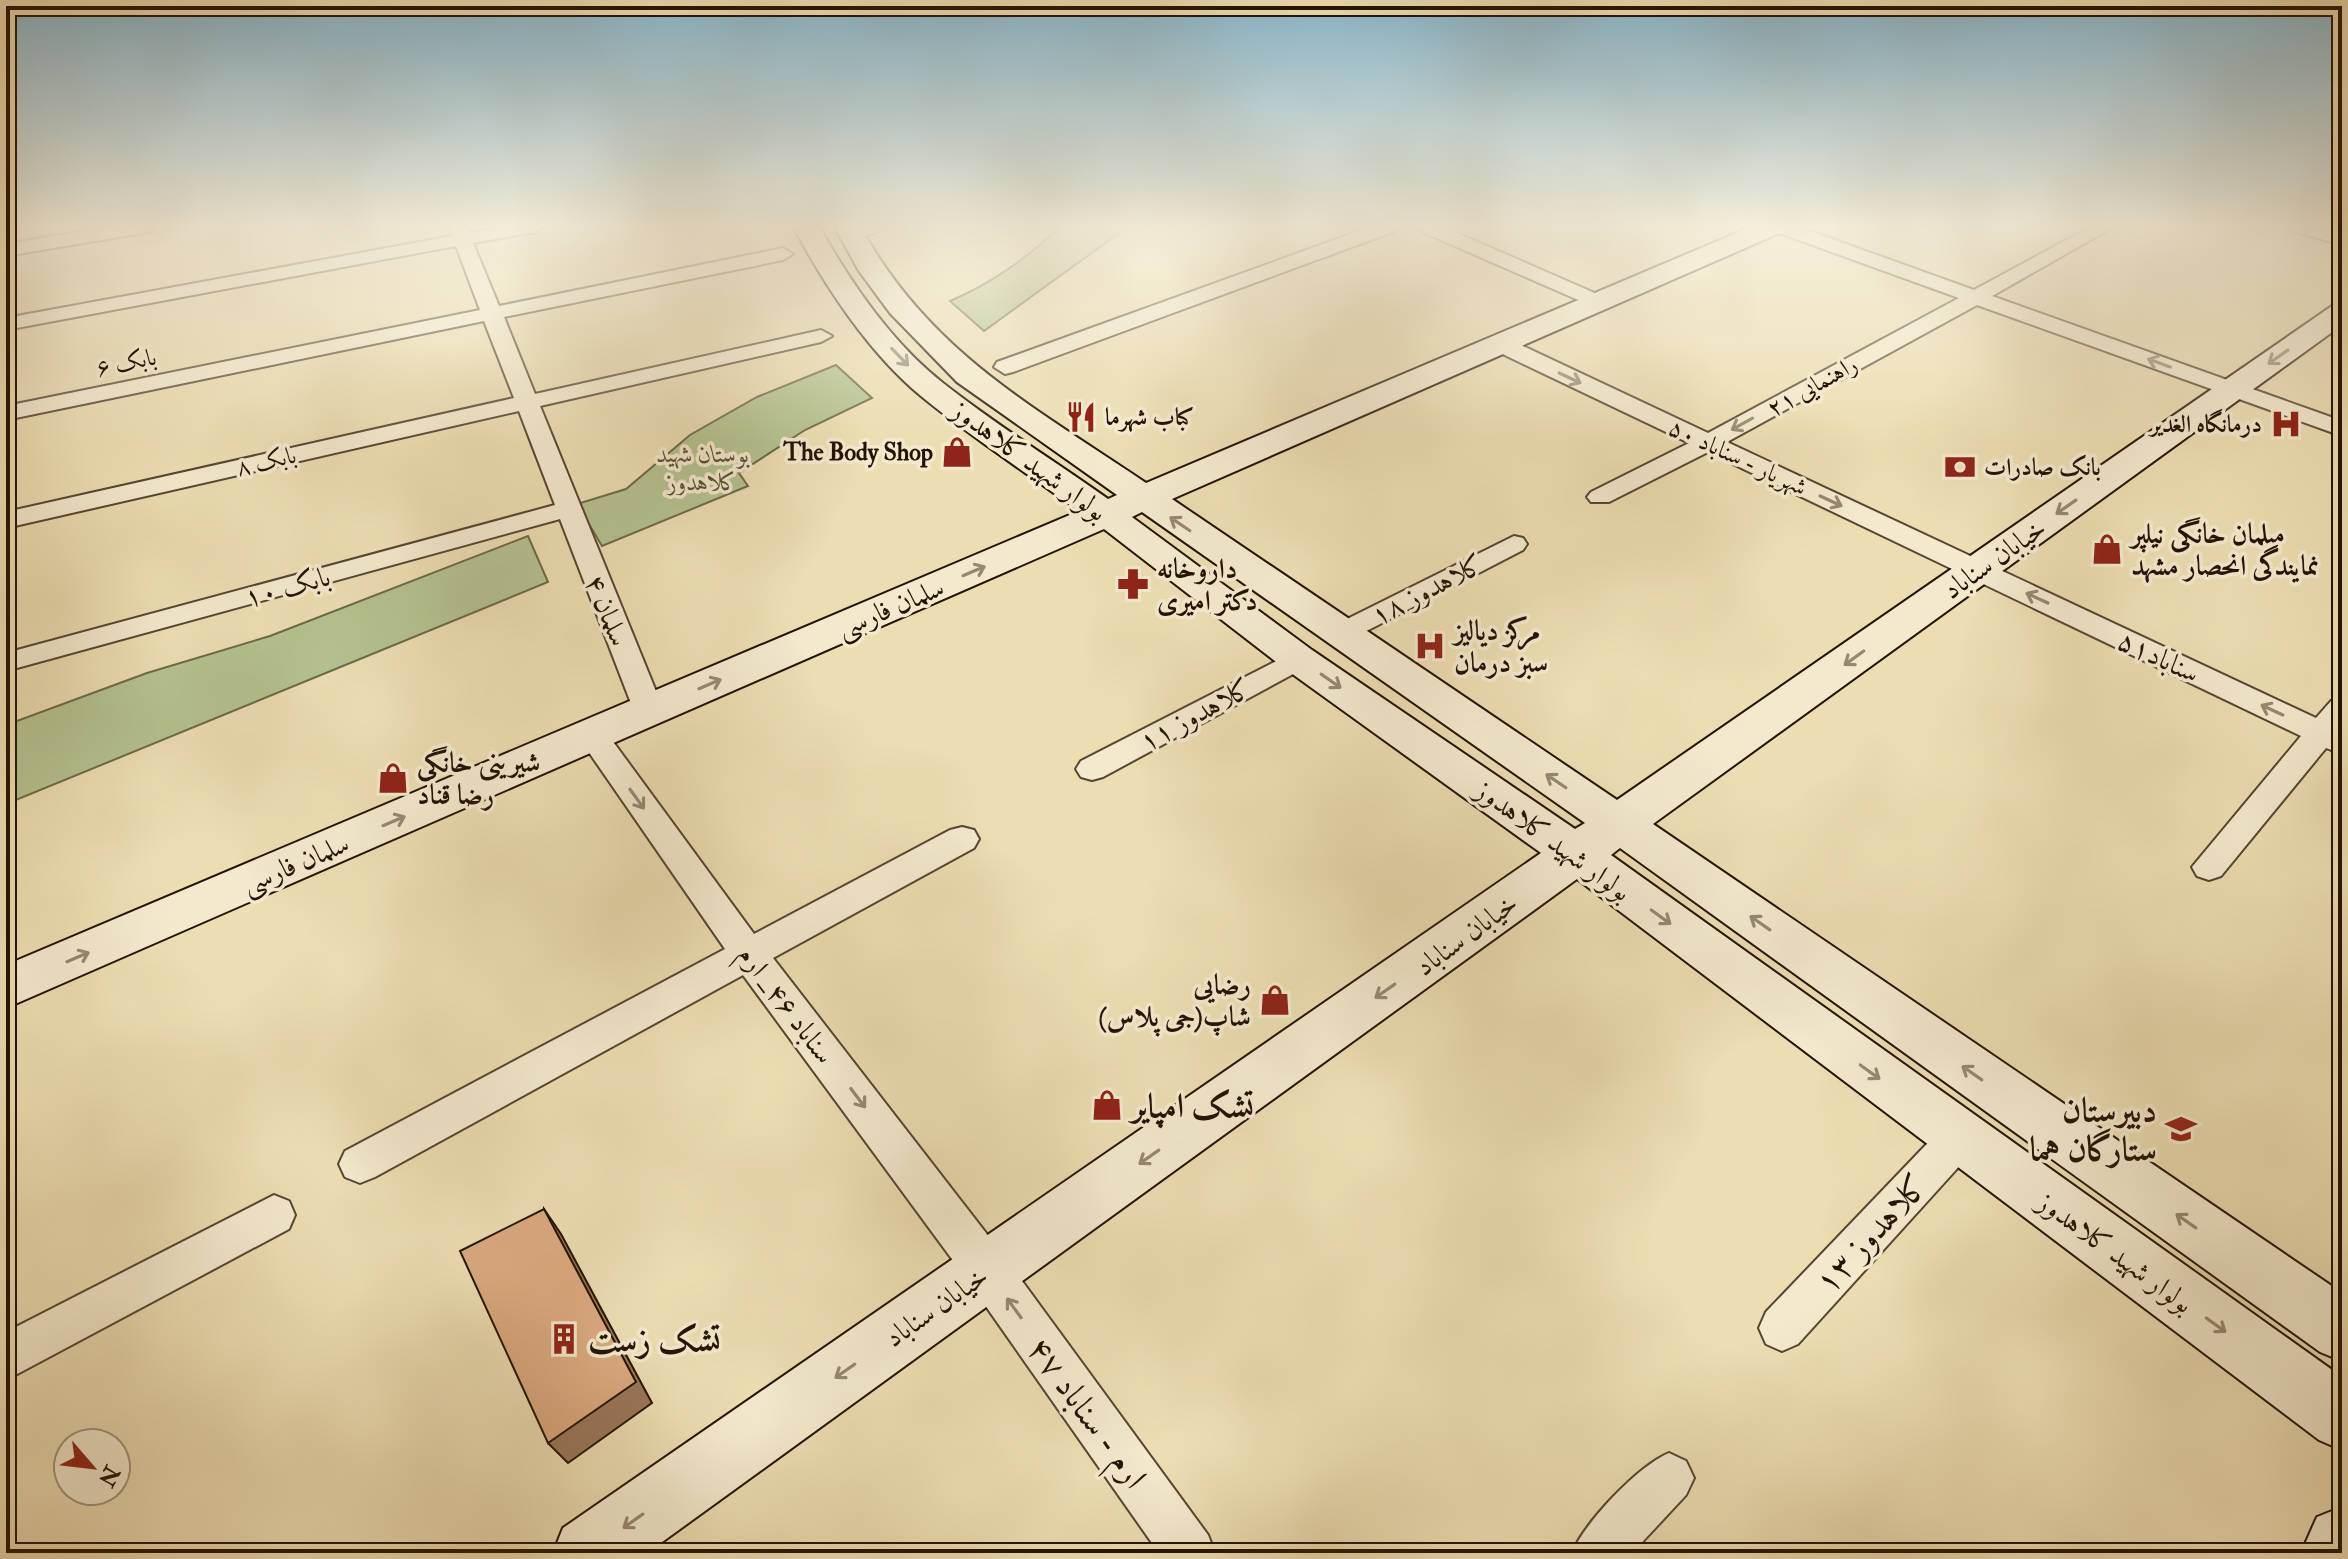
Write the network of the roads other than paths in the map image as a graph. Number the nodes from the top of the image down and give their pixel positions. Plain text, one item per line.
1 (132, 299) edge
2 (486, 299) edge
3 (557, 299) edge
4 (850, 299) edge
5 (891, 299) edge
6 (1192, 299) edge
7 (1592, 299) edge
8 (1607, 299) edge
9 (1973, 299) edge
10 (1981, 299) edge
11 (1599, 302) junction
12 (2342, 312) edge
13 (492, 315) junction
14 (6, 324) edge
15 (821, 336) dead end
16 (1500, 344) junction
17 (1005, 367) dead end
18 (2232, 389) junction
19 (525, 401) junction
20 (6, 413) edge
21 (2342, 429) edge
22 (1708, 443) junction
23 (1600, 497) dead end
24 (1142, 498) junction
25 (568, 509) junction
26 (1106, 514) junction
27 (6, 520) edge
28 (1514, 544) dead end
29 (1977, 570) junction
30 (1341, 633) junction
31 (1298, 659) junction
32 (6, 662) edge
33 (2342, 708) edge
34 (649, 711) junction
35 (592, 735) junction
36 (2330, 738) edge
37 (1092, 769) dead end
38 (1621, 825) junction
39 (962, 839) dead end
40 (1576, 854) junction
41 (2209, 867) dead end
42 (750, 956) junction
43 (6, 987) edge
44 (1959, 1138) junction
45 (360, 1164) dead end
46 (274, 1215) dead end
47 (987, 1270) junction
48 (1782, 1328) dead end
49 (2342, 1330) edge
50 (6, 1357) edge
51 (2342, 1417) edge
52 (1669, 1478) dead end
53 (2342, 1542) edge
54 (588, 1553) edge
55 (1190, 1553) edge
56 (1597, 1553) edge
57 (2336, 1553) edge

1 - 14 street
2 - 13 street, سلمان ۴
3 - 13 street, بابک ۶
4 -> 26 main road, بولوار شهید کلاهدوز
5 - 24 main road, بولوار شهید کلاهدوز
6 - 17 street
7 - 11 street
8 - 11 main road, سلمان فارسی
9 -> 22 street, راهنمایی ۲۱
18 -> 10 street
11 - 16 main road, سلمان فارسی
12 -> 18 main road, خیابان سناباد
13 - 19 street, سلمان ۴
13 - 20 street, بابک ۶
15 - 19 street, بابک ۸
16 -> 22 street, شهریار - سناباد ۵۰
16 - 24 main road, سلمان فارسی
18 - 21 street
18 -> 29 main road, خیابان سناباد
19 - 25 street, سلمان ۴
19 - 27 street, بابک ۸
22 - 23 street, راهنمایی ۲۱
22 -> 29 street, شهریار - سناباد ۵۰
24 - 26 main road, سلمان فارسی
30 -> 24 main road, بولوار شهید کلاهدوز
25 - 32 street, بابک ۱۰
25 - 34 street, سلمان ۴
26 - 31 main road, بولوار شهید کلاهدوز
34 -> 26 main road, سلمان فارسی
28 - 30 street, کلاهدوز ۱۸
36 -> 29 street, سناباد۵۱
29 -> 38 main road, خیابان سناباد
38 -> 30 main road, بولوار شهید کلاهدوز
31 - 37 street, کلاهدوز ۱۱
31 -> 40 main road, بولوار شهید کلاهدوز
33 - 36 street
34 - 35 main road, سلمان فارسی
35 -> 42 street, سناباد ۴۶_ ارم
43 -> 35 main road, سلمان فارسی
36 - 41 street
38 - 40 main road, خیابان سناباد
49 -> 38 main road, بولوار شهید کلاهدوز
39 - 42 street
40 -> 44 main road, بولوار شهید کلاهدوز
40 -> 47 main road, خیابان سناباد
42 - 45 street
42 -> 47 street, سناباد ۴۶_ ارم
44 - 48 street, کلاهدوز ۱۳
44 -> 51 main road, بولوار شهید کلاهدوز
46 - 50 street
47 -> 54 main road, خیابان سناباد
55 -> 47 street, ارم - سناباد ۴۷
52 - 56 street
53 - 57 main road

